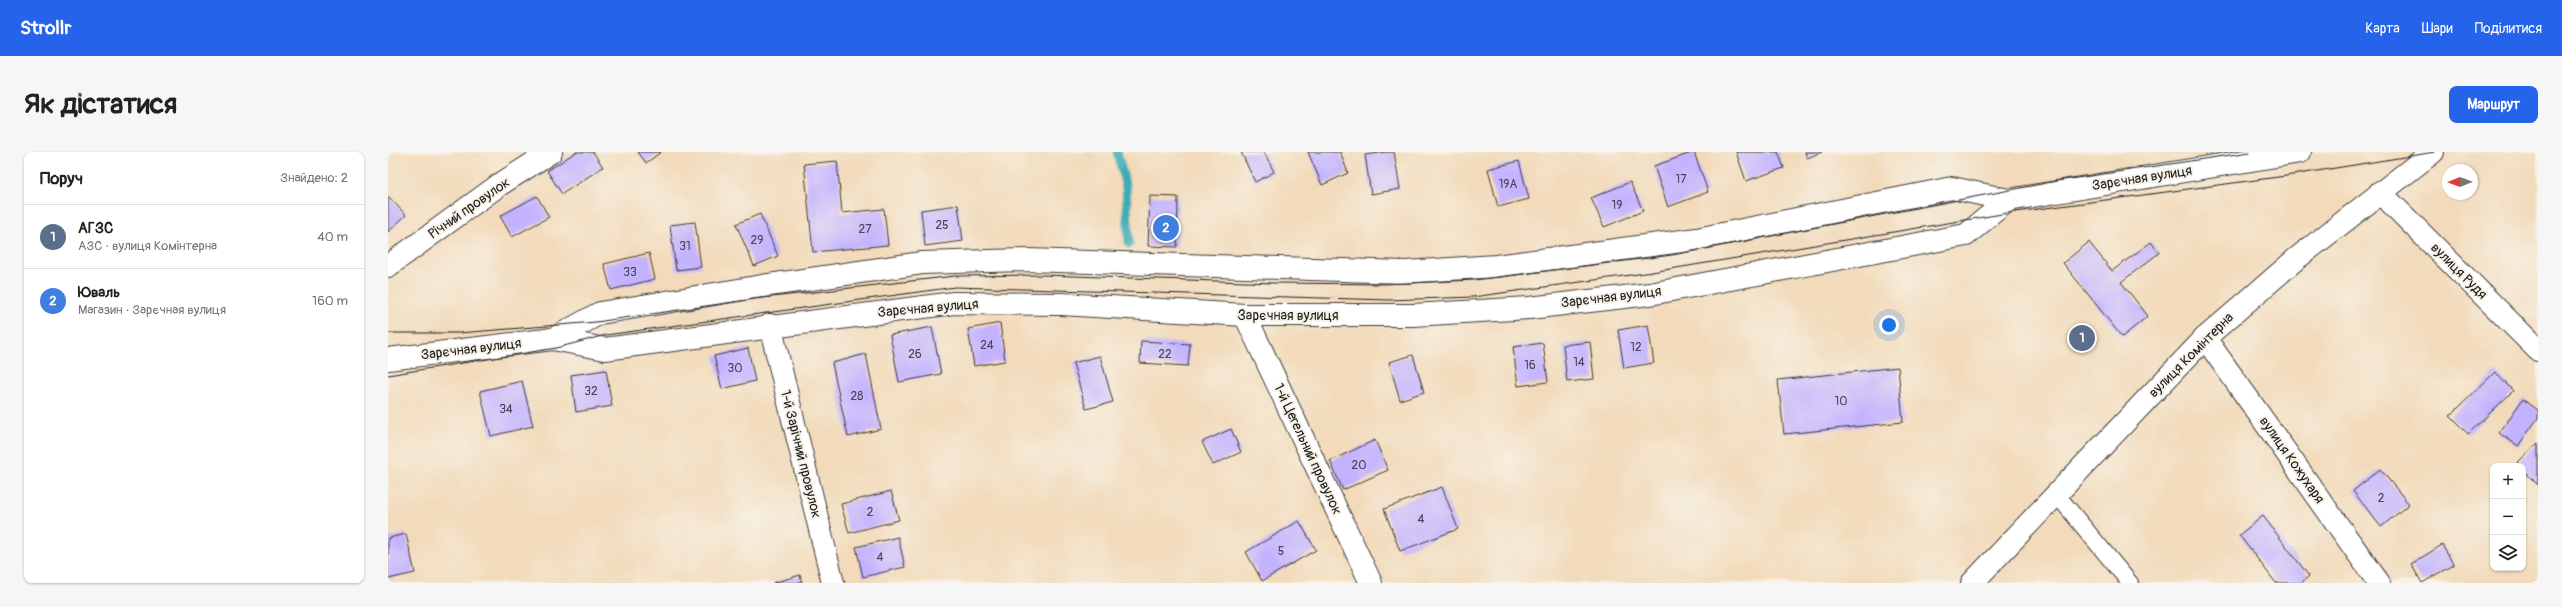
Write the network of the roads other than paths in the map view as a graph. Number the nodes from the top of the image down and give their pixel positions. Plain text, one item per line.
1 (551, 152) edge
2 (2300, 152) edge
3 (2433, 152) edge
4 (2380, 192) junction
5 (2008, 200) junction
6 (388, 266) edge
7 (1245, 315) junction
8 (770, 325) junction
9 (2205, 338) junction
10 (553, 339) junction
11 (2538, 350) edge
12 (388, 359) edge
13 (2057, 495) junction
14 (833, 583) edge
15 (1371, 583) edge
16 (1972, 583) edge
17 (2130, 583) edge
18 (2379, 583) edge

1 - 6 street, Річний провулок
2 - 5 street, Зарєчная вулиця
3 - 4 street, вулиця Комінтерна
4 - 9 street, вулиця Комінтерна
4 - 11 street, вулиця Рудя
5 - 7 street, Зарєчная вулиця
5 - 10 street, Зарєчная вулиця
7 - 8 street, Зарєчная вулиця
7 - 15 street, 1-й Цегельний провулок
8 - 10 street, Зарєчная вулиця
8 - 14 street, 1-й Зарічний провулок
9 - 13 street, вулиця Комінтерна
9 - 18 street, вулиця Кожухаря
10 - 12 street, Зарєчная вулиця
13 - 16 street, вулиця Комінтерна
13 - 17 lane

